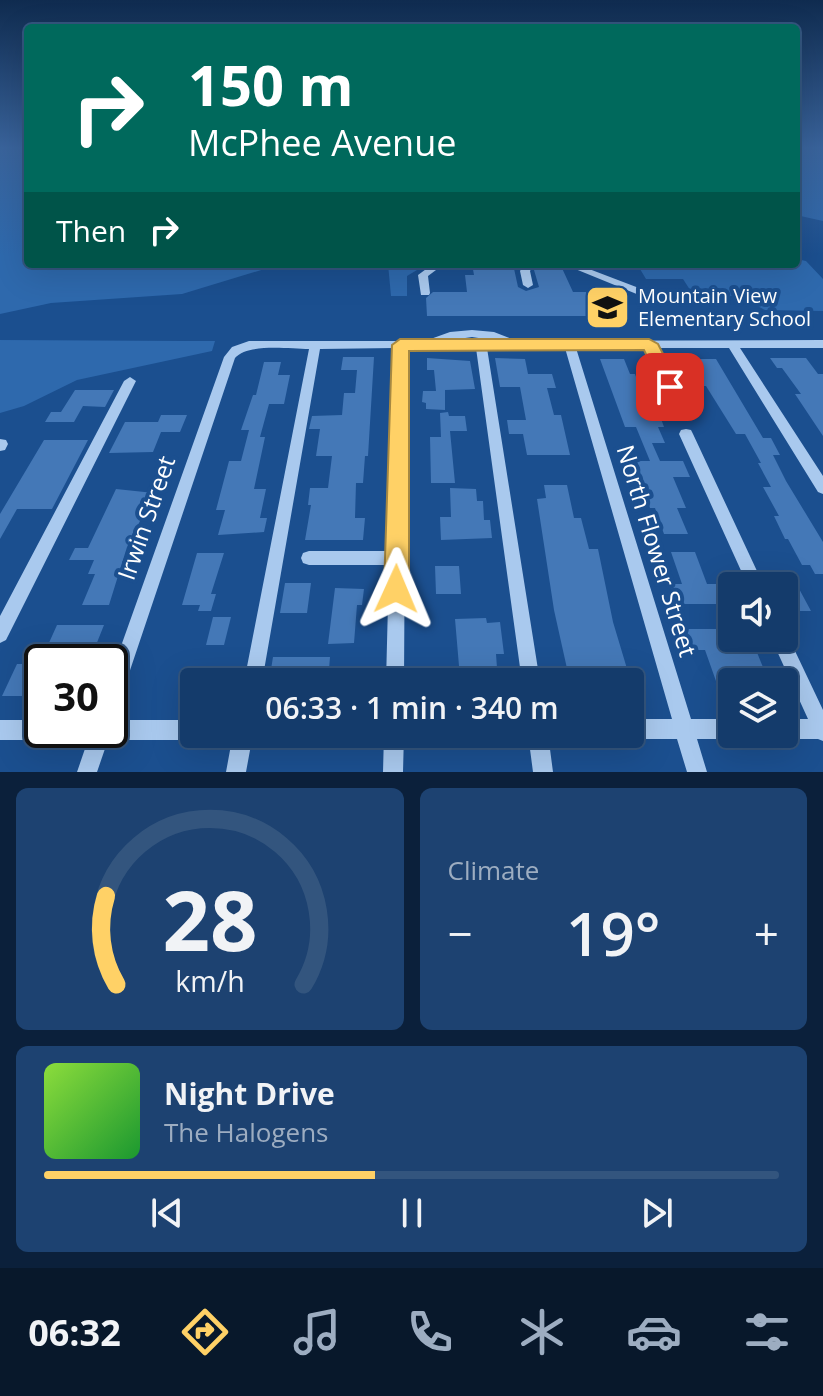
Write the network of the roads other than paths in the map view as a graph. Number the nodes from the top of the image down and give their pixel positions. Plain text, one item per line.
1 (433, 268) edge
2 (527, 268) edge
3 (578, 268) edge
4 (528, 285) dead end
5 (425, 293) dead end
6 (654, 303) dead end
7 (569, 344) junction
8 (649, 344) junction
9 (732, 344) junction
10 (819, 344) edge
11 (315, 345) junction
12 (400, 345) junction
13 (426, 345) junction
14 (481, 345) junction
15 (515, 345) junction
16 (823, 355) edge
17 (130, 381) dead end
18 (670, 387) dead end
19 (686, 434) dead end
20 (823, 488) edge
21 (309, 558) dead end
22 (397, 558) junction
23 (750, 572) edge
24 (0, 634) edge
25 (128, 651) edge
26 (787, 652) edge
27 (256, 668) edge
28 (395, 668) edge
29 (529, 668) edge
30 (644, 729) edge
31 (683, 729) junction
32 (718, 729) edge
33 (798, 729) edge
34 (0, 730) edge
35 (24, 730) edge
36 (128, 730) edge
37 (180, 730) edge
38 (823, 730) edge
39 (95, 748) edge
40 (240, 748) edge
41 (394, 748) edge
42 (540, 748) edge
43 (87, 772) edge
44 (236, 772) edge
45 (393, 772) edge
46 (543, 772) edge
47 (697, 772) edge

1 - 5 street
2 - 4 street
3 - 6 street
7 - 8 street
7 - 15 street
7 - 31 street, North Flower Street
8 - 9 street
8 - 18 street
9 - 10 street
9 - 20 street
10 - 16 street
11 - 12 street
11 - 25 street, Irwin Street
11 - 27 street
12 - 13 street
12 - 22 street
13 - 14 street
13 - 15 street
14 - 15 street
14 - 29 street
17 - 24 street
19 - 23 street
21 - 22 street
22 - 28 street
26 - 38 street
30 - 31 street
31 - 32 street
31 - 47 street, North Flower Street
33 - 38 street
34 - 35 street
36 - 37 street
39 - 43 street
40 - 44 street
41 - 45 street
42 - 46 street

